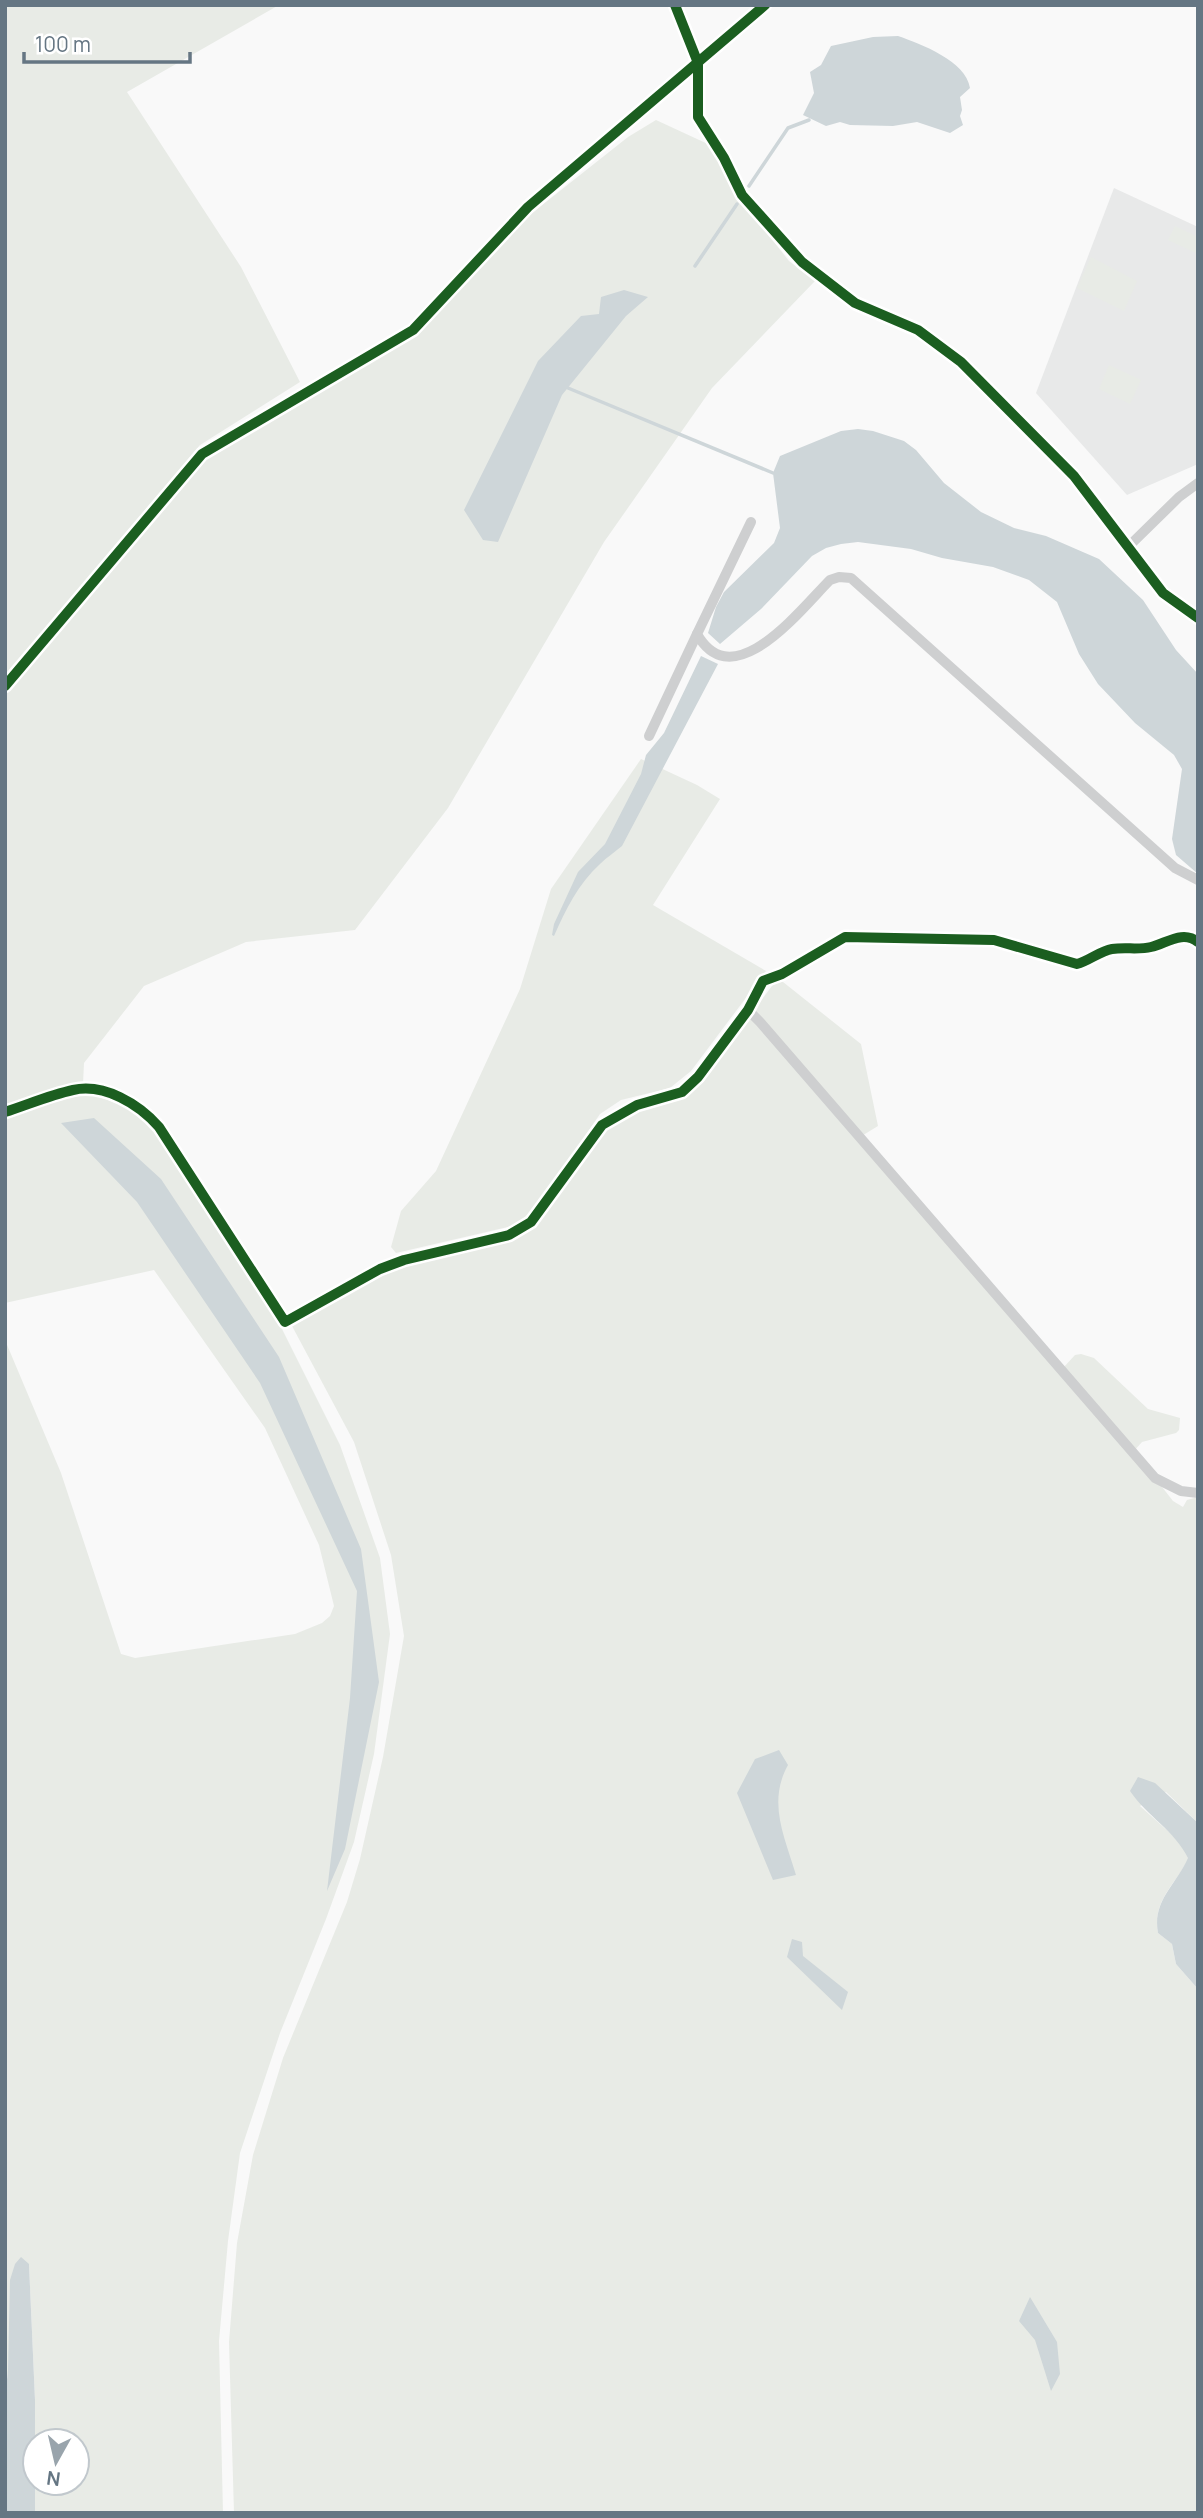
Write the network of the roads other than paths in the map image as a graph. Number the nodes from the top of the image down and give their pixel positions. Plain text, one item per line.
1 (675, 5) edge
2 (765, 5) edge
3 (698, 63) junction
4 (1198, 483) edge
5 (751, 522) dead end
6 (1128, 547) junction
7 (1198, 618) edge
8 (697, 634) junction
9 (5, 686) edge
10 (649, 736) dead end
11 (1198, 880) edge
12 (1198, 942) edge
13 (748, 1010) junction
14 (5, 1112) edge
15 (1198, 1493) edge

1 - 3 street
2 - 3 street
3 - 6 street
3 - 9 street
4 - 6 street
5 - 8 street
6 - 7 street
8 - 10 street
8 - 11 street
12 - 13 street
13 - 14 street
13 - 15 street

